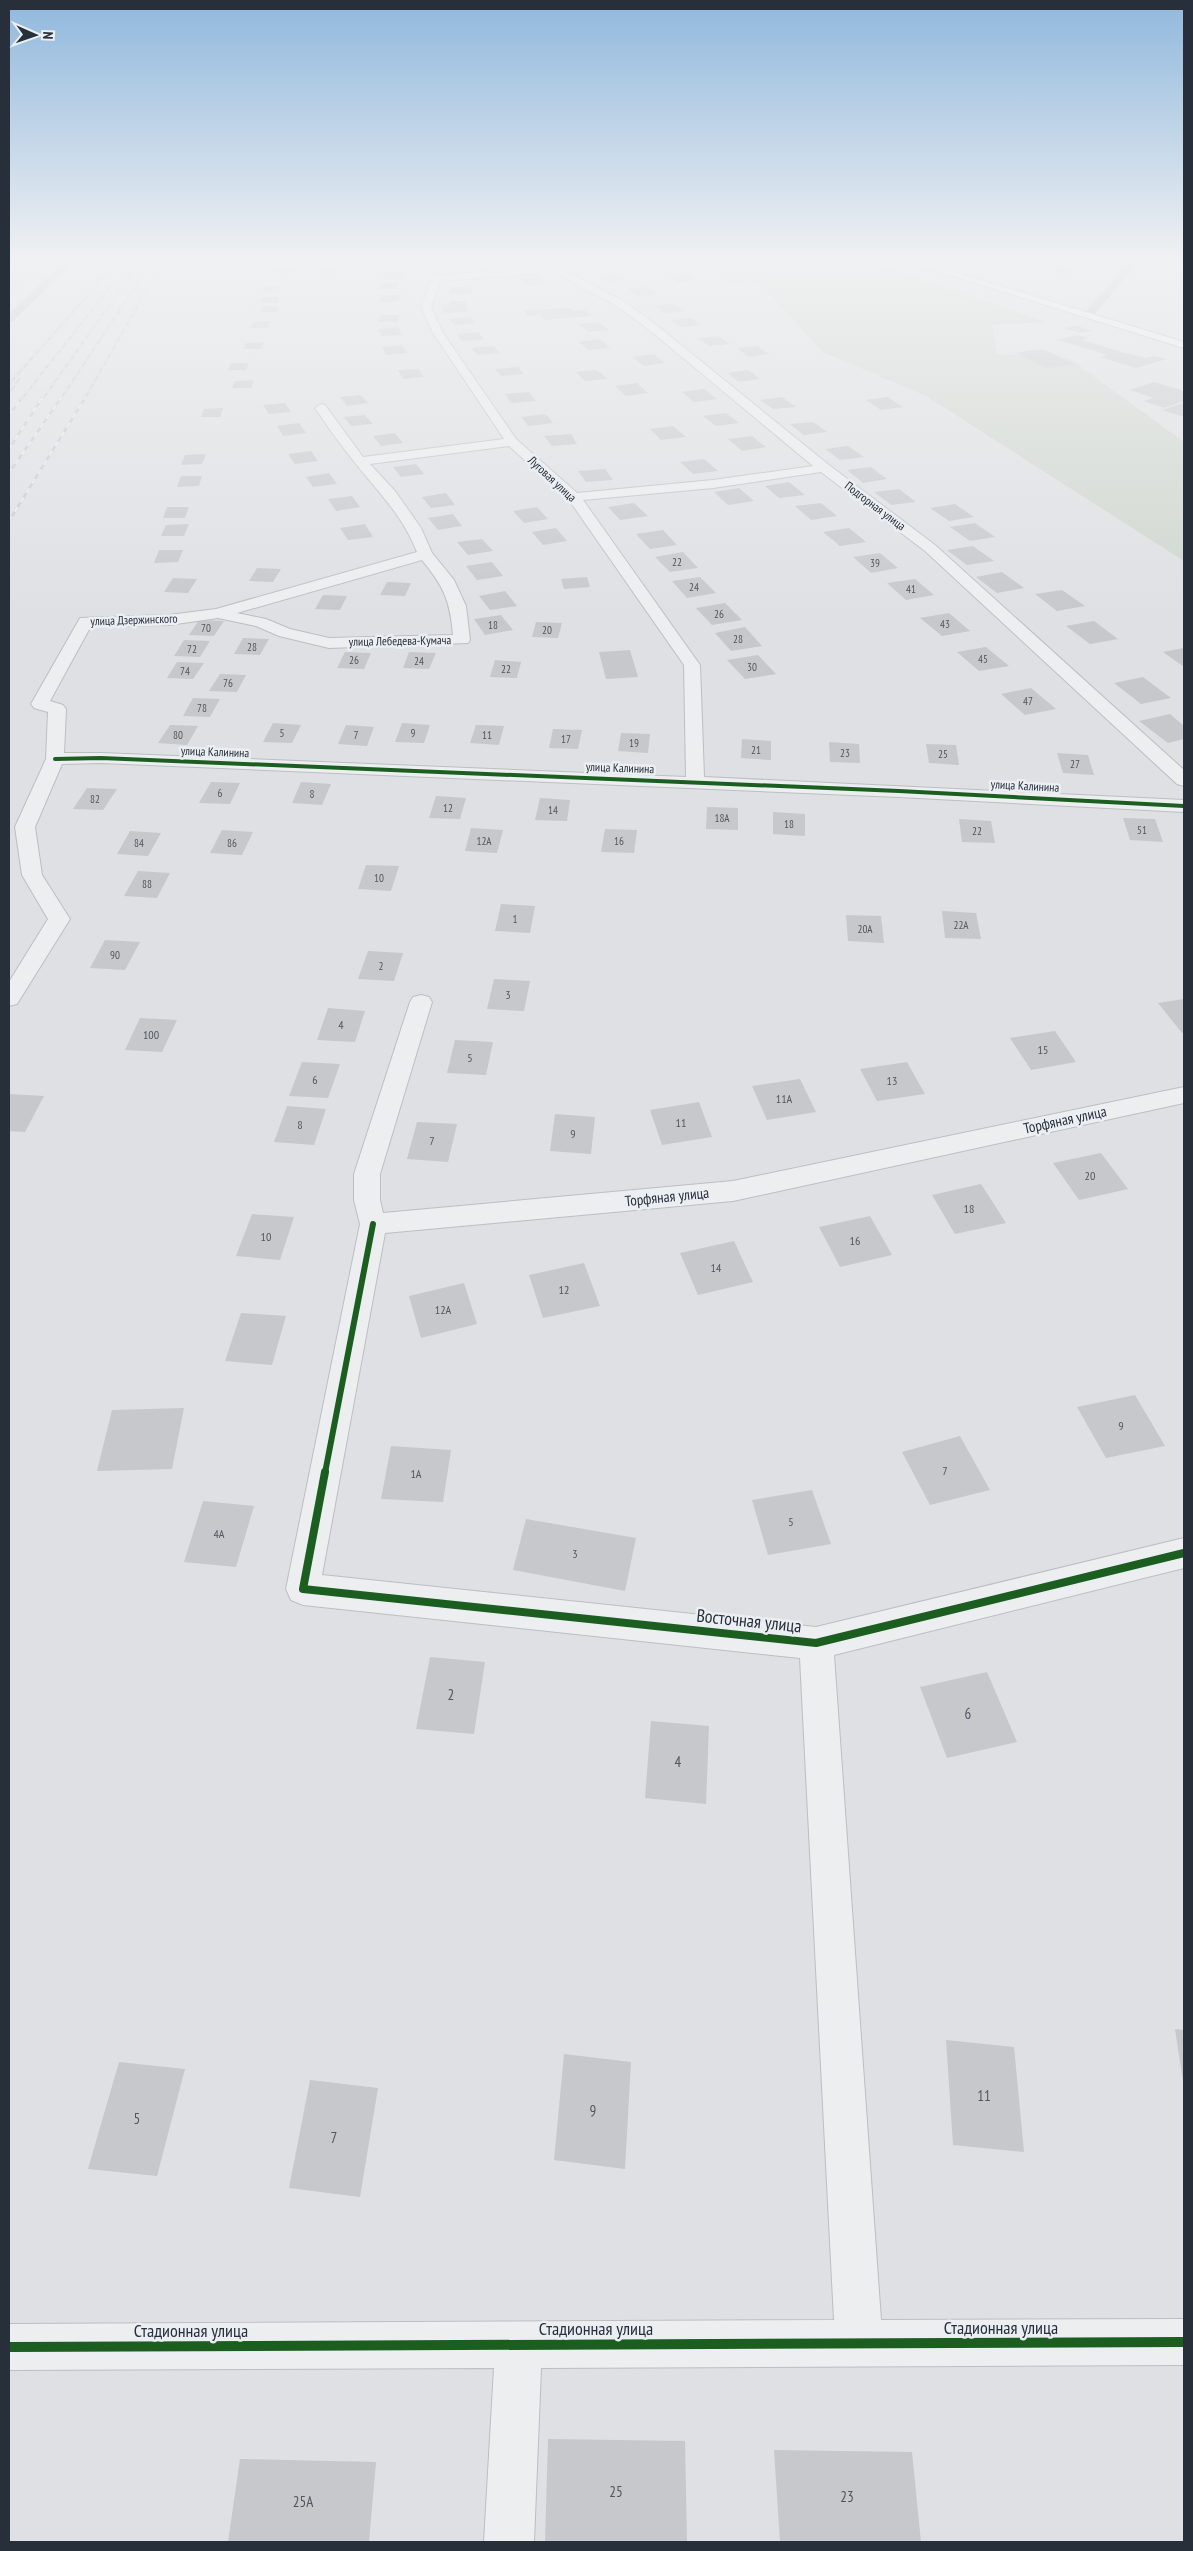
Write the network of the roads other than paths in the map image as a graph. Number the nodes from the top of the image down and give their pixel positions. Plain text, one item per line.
1 (468, 377) edge
2 (713, 377) edge
3 (321, 408) dead end
4 (512, 442) junction
5 (360, 461) junction
6 (824, 468) junction
7 (574, 497) junction
8 (425, 554) junction
9 (217, 614) junction
10 (55, 759) junction
11 (1184, 780) edge
12 (695, 782) junction
13 (1184, 806) edge
14 (9, 1000) edge
15 (422, 1002) dead end
16 (1184, 1095) edge
17 (373, 1224) junction
18 (1184, 1553) edge
19 (816, 1643) junction
20 (1184, 2342) edge
21 (859, 2343) junction
22 (519, 2344) junction
23 (9, 2347) edge
24 (508, 2542) edge

1 - 4 street, Луговая улица
2 - 6 street, Подгорная улица
3 - 5 street, улица Лебедева-Кумача
4 - 5 street
4 - 7 street, Луговая улица
5 - 8 street, улица Лебедева-Кумача
6 - 7 street
6 - 11 street, Подгорная улица
7 - 12 street, Луговая улица
8 - 9 street, улица Дзержинского
8 - 9 street, улица Лебедева-Кумача
9 - 10 street, улица Дзержинского
10 - 12 street, улица Калинина
10 - 14 street, улица Дзержинского
12 - 13 street, улица Калинина
15 - 17 street
16 - 17 street, Торфяная улица
17 - 19 street, Восточная улица
18 - 19 street, Восточная улица
19 - 21 street
20 - 21 street, Стадионная улица
21 - 22 street, Стадионная улица
22 - 23 street, Стадионная улица
22 - 24 street

